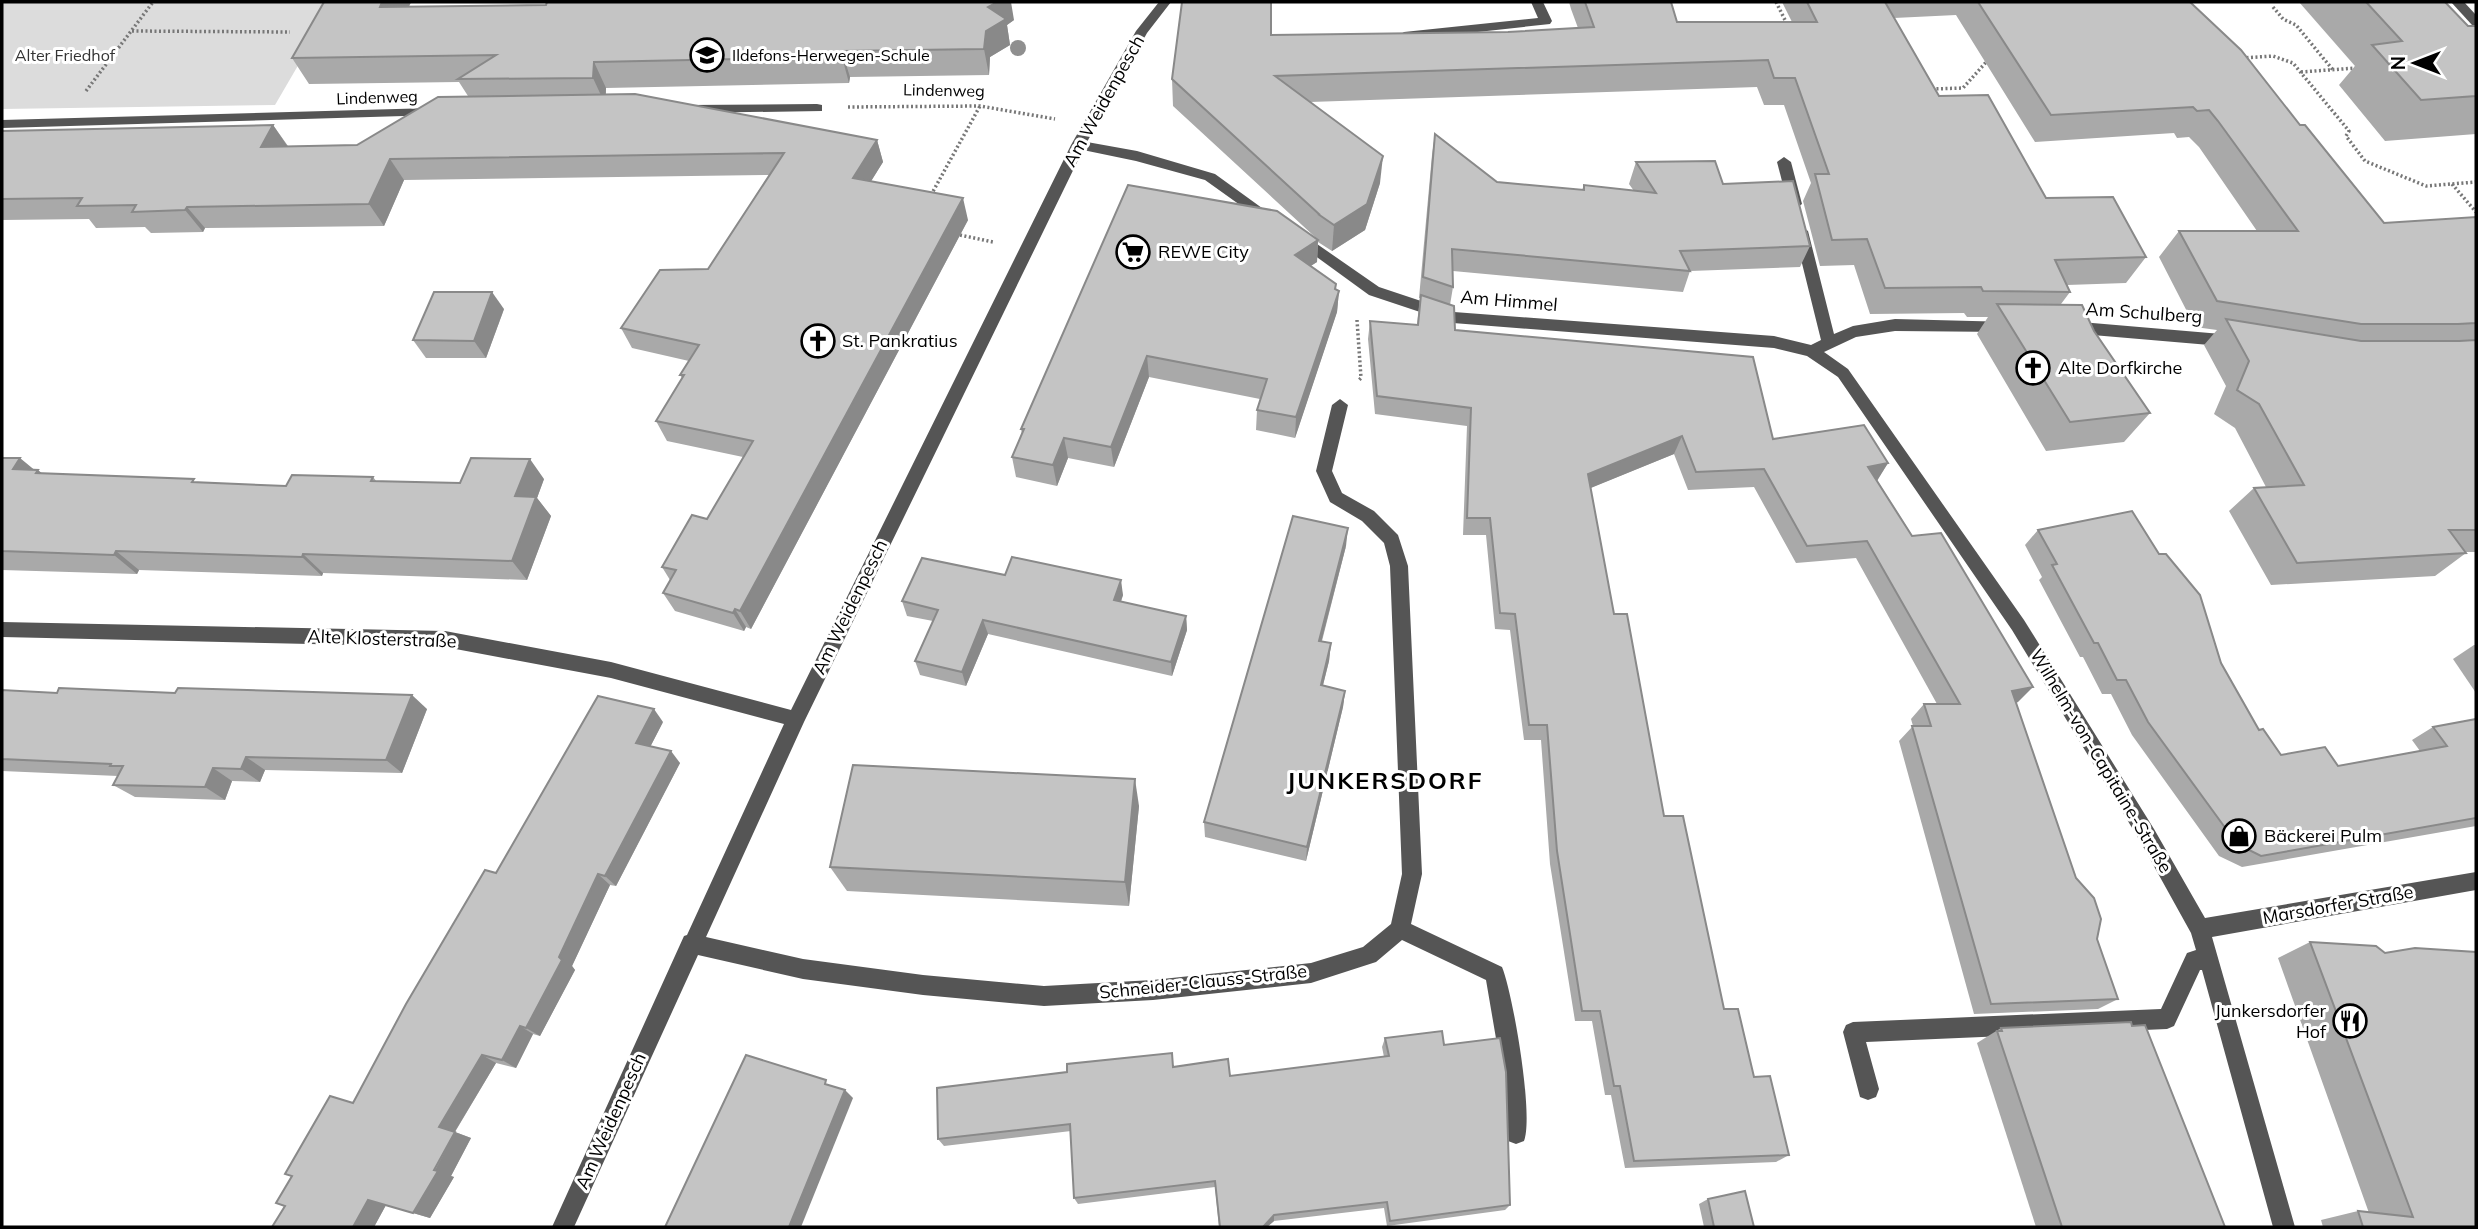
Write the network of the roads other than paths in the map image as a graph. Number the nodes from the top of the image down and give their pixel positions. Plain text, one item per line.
1 (1165, 2) edge
2 (1536, 2) edge
3 (2458, 2) edge
4 (2476, 22) edge
5 (1385, 37) edge
6 (817, 108) road end
7 (669, 109) edge
8 (453, 112) edge
9 (2, 124) edge
10 (1078, 145) junction
11 (1784, 162) dead end
12 (2021, 327) edge
13 (2049, 327) edge
14 (1829, 344) junction
15 (2254, 344) edge
16 (1812, 351) junction
17 (1340, 405) road end
18 (2, 629) edge
19 (796, 719) junction
20 (2476, 881) edge
21 (1400, 929) junction
22 (2200, 929) junction
23 (691, 943) junction
24 (2209, 960) junction
25 (1868, 1089) dead end
26 (1516, 1133) dead end
27 (563, 1227) edge
28 (2284, 1227) edge

1 - 10 street, Am Weidenpesch
2 - 5 street
3 - 4 street
6 - 7 street
8 - 9 street, Lindenweg
10 - 16 street, Am Himmel
10 - 19 street, Am Weidenpesch
11 - 14 street
12 - 14 street
13 - 15 street, Am Schulberg
14 - 16 street
16 - 22 street, Wilhelm-von-Capitaine-Straße
17 - 21 street
18 - 19 street, Alte Klosterstraße
19 - 23 street, Am Weidenpesch
20 - 22 street, Marsdorfer Straße
21 - 23 street, Schneider-Clauss-Straße
21 - 26 street
22 - 24 street, Wilhelm-von-Capitaine-Straße
23 - 27 street, Am Weidenpesch
24 - 25 street
24 - 28 street, Wilhelm-von-Capitaine-Straße

